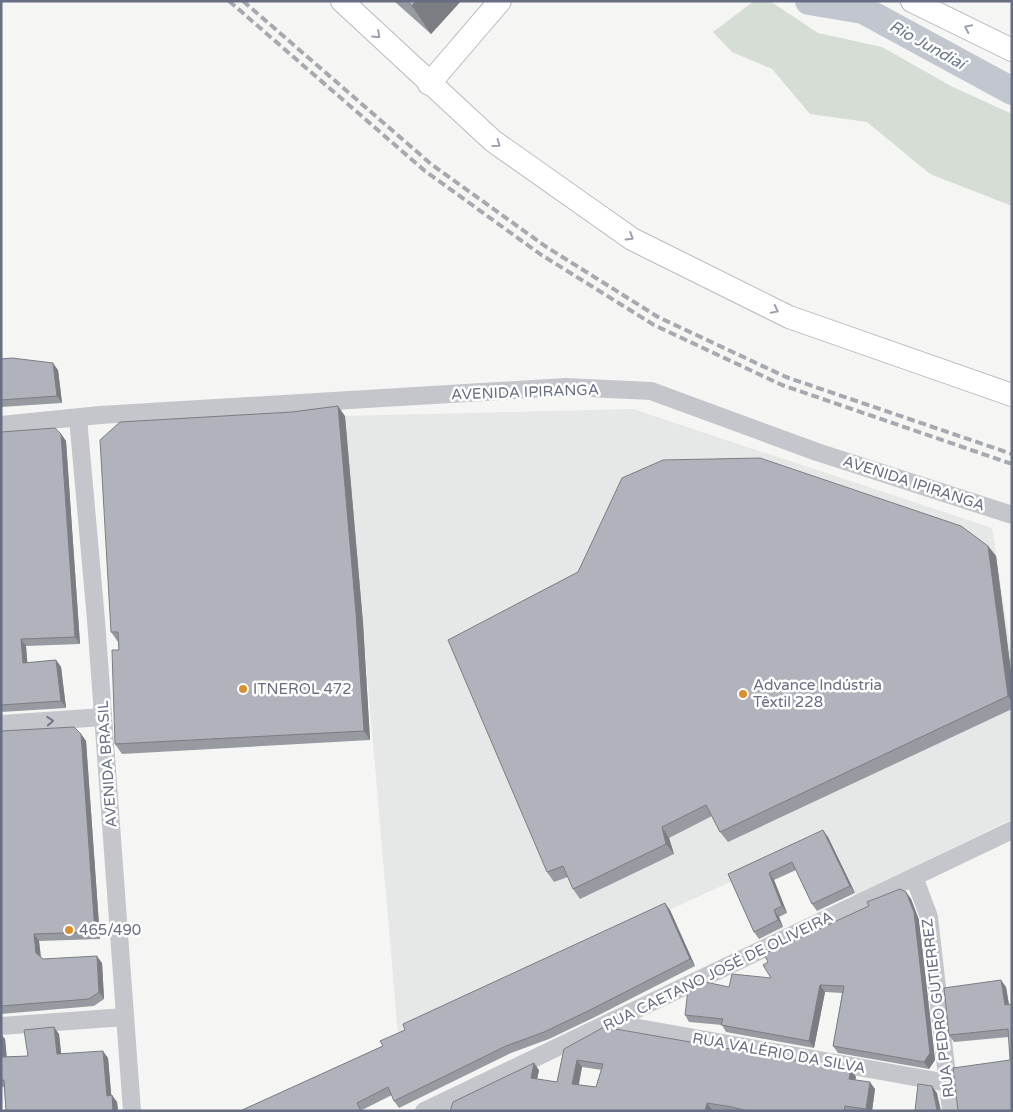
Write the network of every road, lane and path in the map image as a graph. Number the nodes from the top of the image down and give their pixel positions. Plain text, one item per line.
1 (342, 1) edge
2 (500, 1) edge
3 (912, 1) edge
4 (1012, 50) edge
5 (430, 84) junction
6 (1012, 395) edge
7 (78, 418) junction
8 (1, 425) edge
9 (1012, 515) edge
10 (103, 717) junction
11 (1, 724) edge
12 (1012, 830) edge
13 (914, 877) junction
14 (125, 1017) junction
15 (610, 1023) junction
16 (1, 1026) edge
17 (948, 1083) junction
18 (132, 1111) edge
19 (424, 1111) edge
20 (951, 1111) edge

1 -> 5 main road
2 - 5 main road
4 -> 3 main road
5 -> 6 main road
7 - 8 street, AVENIDA IPIRANGA
7 - 9 street, AVENIDA IPIRANGA
7 - 10 street, AVENIDA BRASIL
11 -> 10 street
10 - 14 street, AVENIDA BRASIL
12 - 13 street, RUA CAETANO JOSÉ DE OLIVEIRA
13 - 15 street, RUA CAETANO JOSÉ DE OLIVEIRA
13 - 17 street, RUA PEDRO GUTIERREZ
14 - 16 street
14 - 18 street, AVENIDA BRASIL
15 - 17 street, RUA VALÉRIO DA SILVA
15 - 19 street, RUA CAETANO JOSÉ DE OLIVEIRA
17 - 20 street, RUA PEDRO GUTIERREZ

